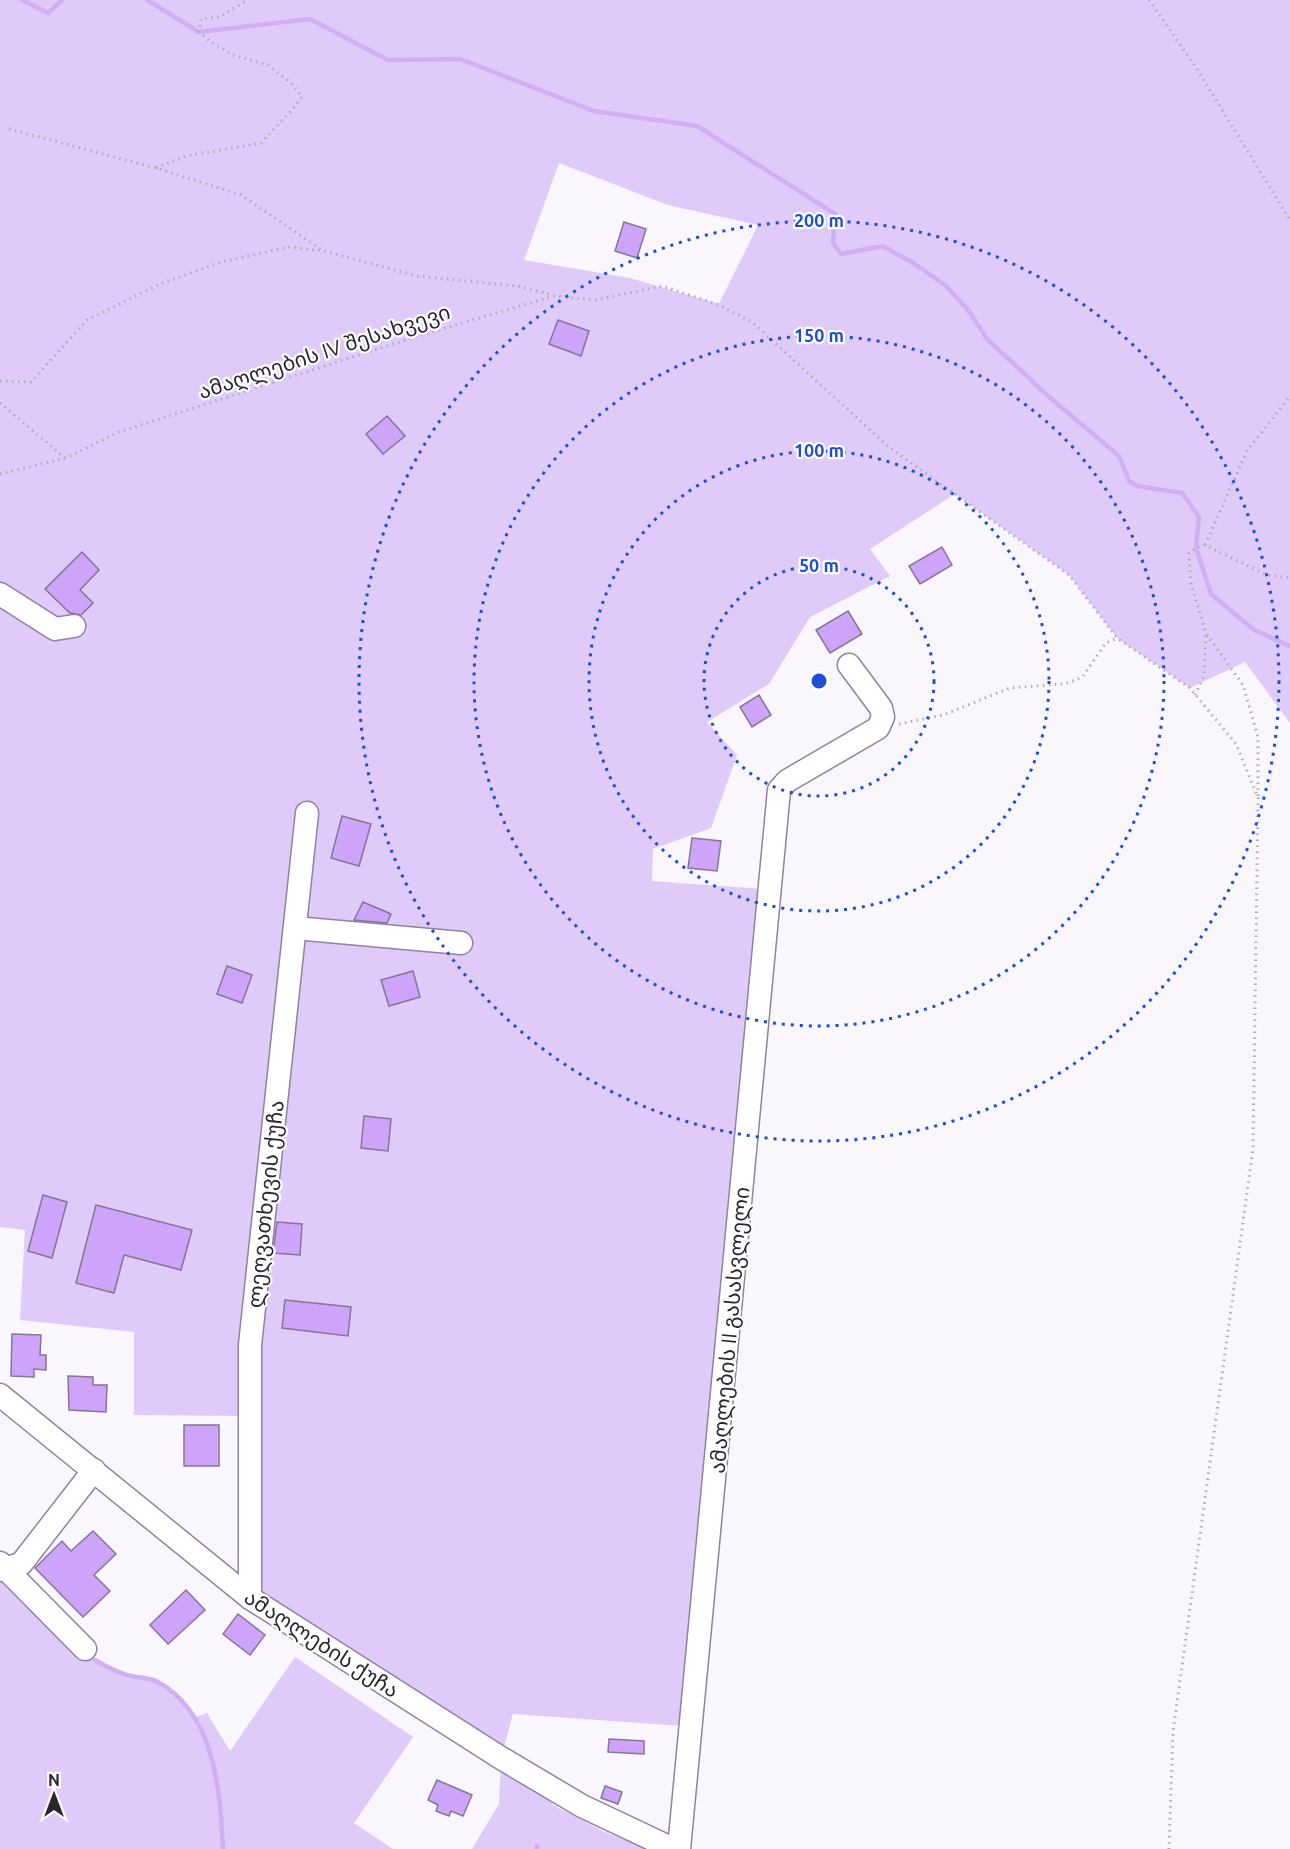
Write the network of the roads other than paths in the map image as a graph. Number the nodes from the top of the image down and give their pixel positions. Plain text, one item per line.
1 (0, 594) edge
2 (74, 626) dead end
3 (849, 665) dead end
4 (307, 813) dead end
5 (295, 928) junction
6 (461, 943) dead end
7 (0, 1395) edge
8 (94, 1470) junction
9 (2, 1567) edge
10 (250, 1598) junction
11 (85, 1649) dead end
12 (673, 1849) edge
13 (679, 1849) edge

1 - 2 street
3 - 13 street, ამაღლების II გასასვლელი
4 - 5 street, ლეღვათხევის ქუჩა
5 - 6 street
5 - 10 street, ლეღვათხევის ქუჩა
7 - 8 street, ამაღლების ქუჩა
8 - 9 street
8 - 10 street, ამაღლების ქუჩა
9 - 11 street
10 - 12 street, ამაღლების ქუჩა

